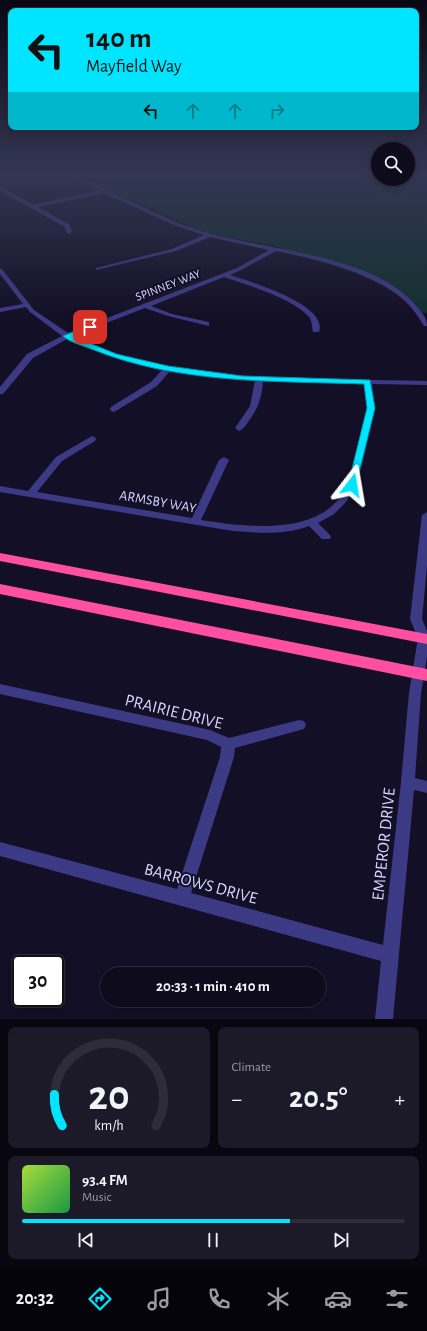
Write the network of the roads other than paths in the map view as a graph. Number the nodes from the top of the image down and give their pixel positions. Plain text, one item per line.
1 (60, 222) edge
2 (171, 222) edge
3 (70, 232) dead end
4 (209, 235) junction
5 (275, 250) junction
6 (98, 269) dead end
7 (1, 273) edge
8 (224, 275) junction
9 (27, 305) junction
10 (146, 306) junction
11 (0, 310) edge
12 (206, 324) dead end
13 (427, 324) edge
14 (316, 330) dead end
15 (67, 336) junction
16 (168, 368) junction
17 (259, 379) junction
18 (368, 381) junction
19 (427, 383) edge
20 (0, 392) edge
21 (114, 409) dead end
22 (239, 428) dead end
23 (92, 439) dead end
24 (224, 460) dead end
25 (0, 489) edge
26 (31, 494) junction
27 (427, 515) edge
28 (194, 522) junction
29 (311, 522) junction
30 (326, 537) dead end
31 (0, 557) edge
32 (0, 589) edge
33 (426, 637) edge
34 (422, 674) edge
35 (0, 689) edge
36 (299, 724) dead end
37 (228, 744) junction
38 (408, 782) junction
39 (427, 787) edge
40 (0, 849) edge
41 (182, 897) junction
42 (391, 955) junction
43 (384, 1019) edge

1 - 3 street
2 - 4 street
4 - 5 street
4 - 6 street
5 - 8 street, SPINNEY WAY
5 - 13 street
7 - 9 street
8 - 10 street, SPINNEY WAY
8 - 14 street
9 - 11 street
9 - 15 street
10 - 12 street
10 - 15 street, SPINNEY WAY
15 - 16 street
15 - 20 street, SPINNEY WAY
16 - 17 street
16 - 21 street
17 - 18 street
17 - 22 street
18 - 19 street
18 - 29 street, ARMSBY WAY
23 - 26 street
24 - 28 street
25 - 26 street, ARMSBY WAY
26 - 28 street, ARMSBY WAY
27 - 33 street
28 - 29 street, ARMSBY WAY
29 - 30 street
31 - 33 highway
32 - 34 highway
33 - 34 street, EMPEROR DRIVE
34 - 38 street, EMPEROR DRIVE
35 - 37 street, PRAIRIE DRIVE
36 - 37 street
37 - 41 street, PRAIRIE DRIVE
38 - 39 street
38 - 42 street, EMPEROR DRIVE
40 - 41 street, BARROWS DRIVE
41 - 42 street, BARROWS DRIVE
42 - 43 street, EMPEROR DRIVE

